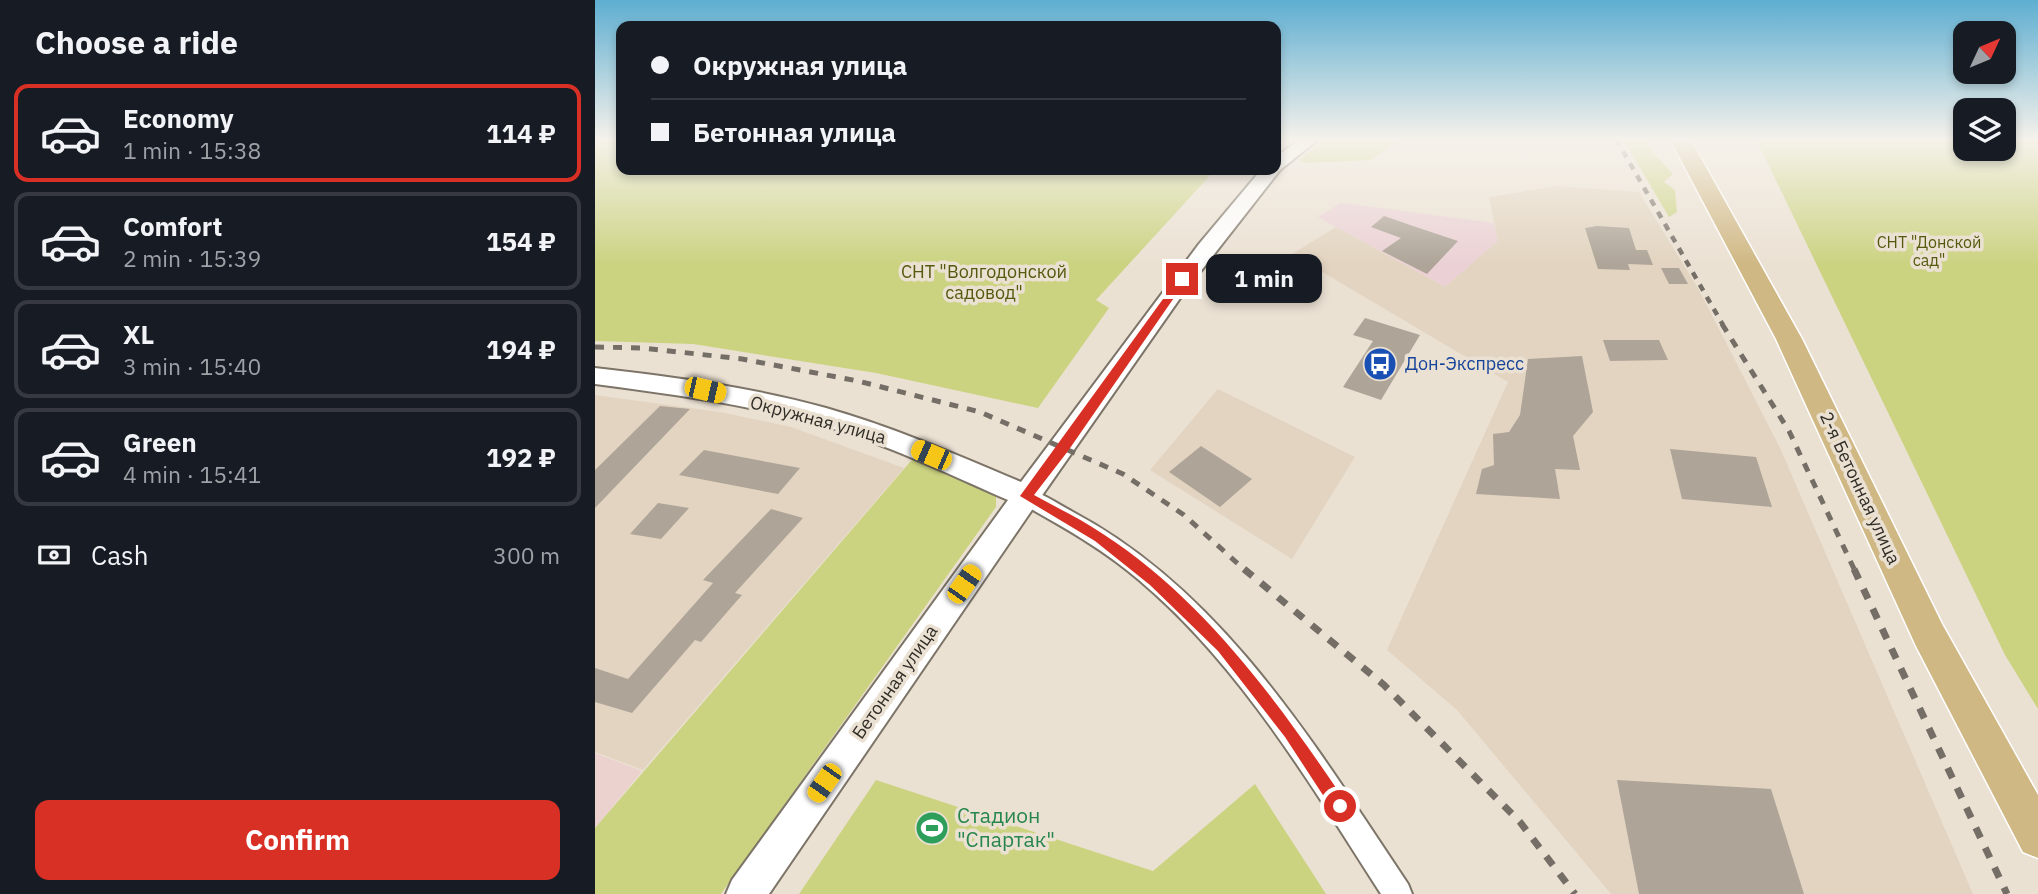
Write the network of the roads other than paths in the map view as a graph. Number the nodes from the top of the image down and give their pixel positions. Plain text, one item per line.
1 (1262, 181) edge
2 (1703, 181) edge
3 (595, 376) edge
4 (1026, 496) junction
5 (2038, 837) edge
6 (746, 894) edge
7 (1398, 894) edge

1 - 4 main road, Бетонная улица
2 - 5 main road, 2-я Бетонная улица
3 - 4 main road, Окружная улица
4 - 6 main road, Бетонная улица
4 - 7 street, Окружная улица

